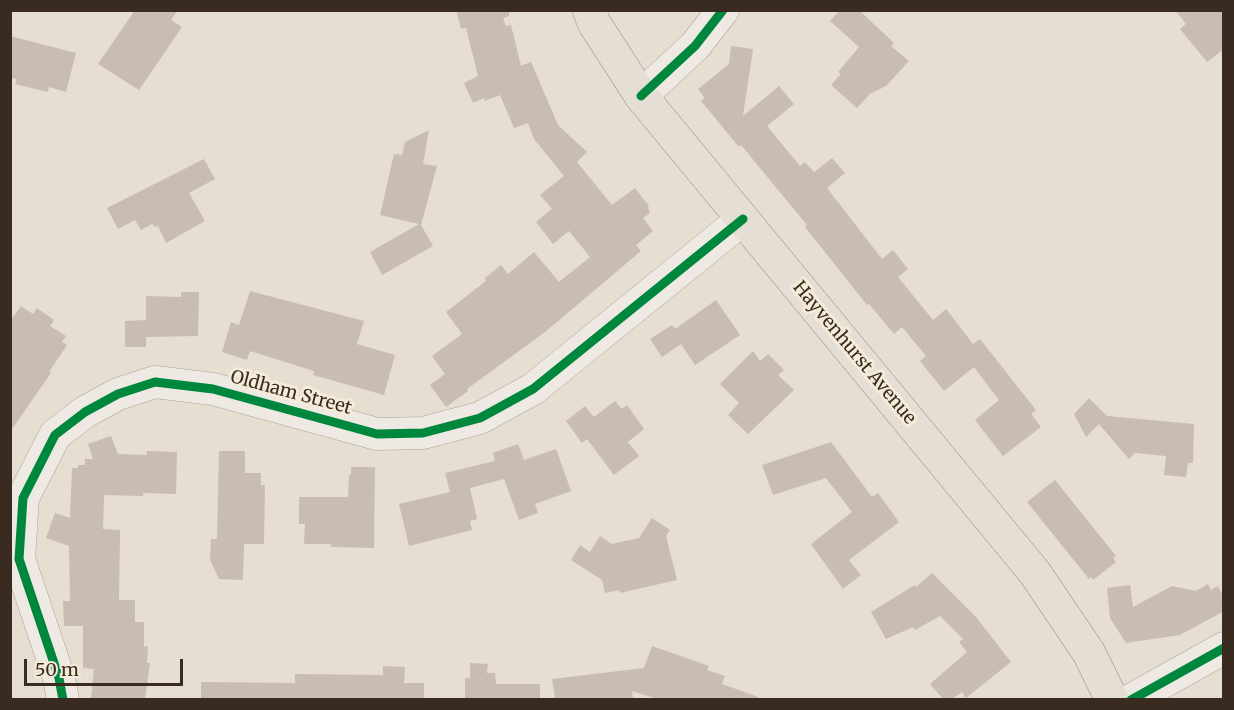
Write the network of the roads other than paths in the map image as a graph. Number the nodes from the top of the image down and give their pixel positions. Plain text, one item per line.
1 (589, 10) edge
2 (723, 10) edge
3 (641, 96) junction
4 (743, 219) junction
5 (1224, 648) edge
6 (63, 699) edge
7 (1112, 699) edge
8 (1131, 699) edge

1 - 3 main road, Hayvenhurst Avenue
2 - 3 street
3 - 4 main road, Hayvenhurst Avenue
4 - 6 street, Oldham Street
4 - 7 main road, Hayvenhurst Avenue
5 - 8 street

